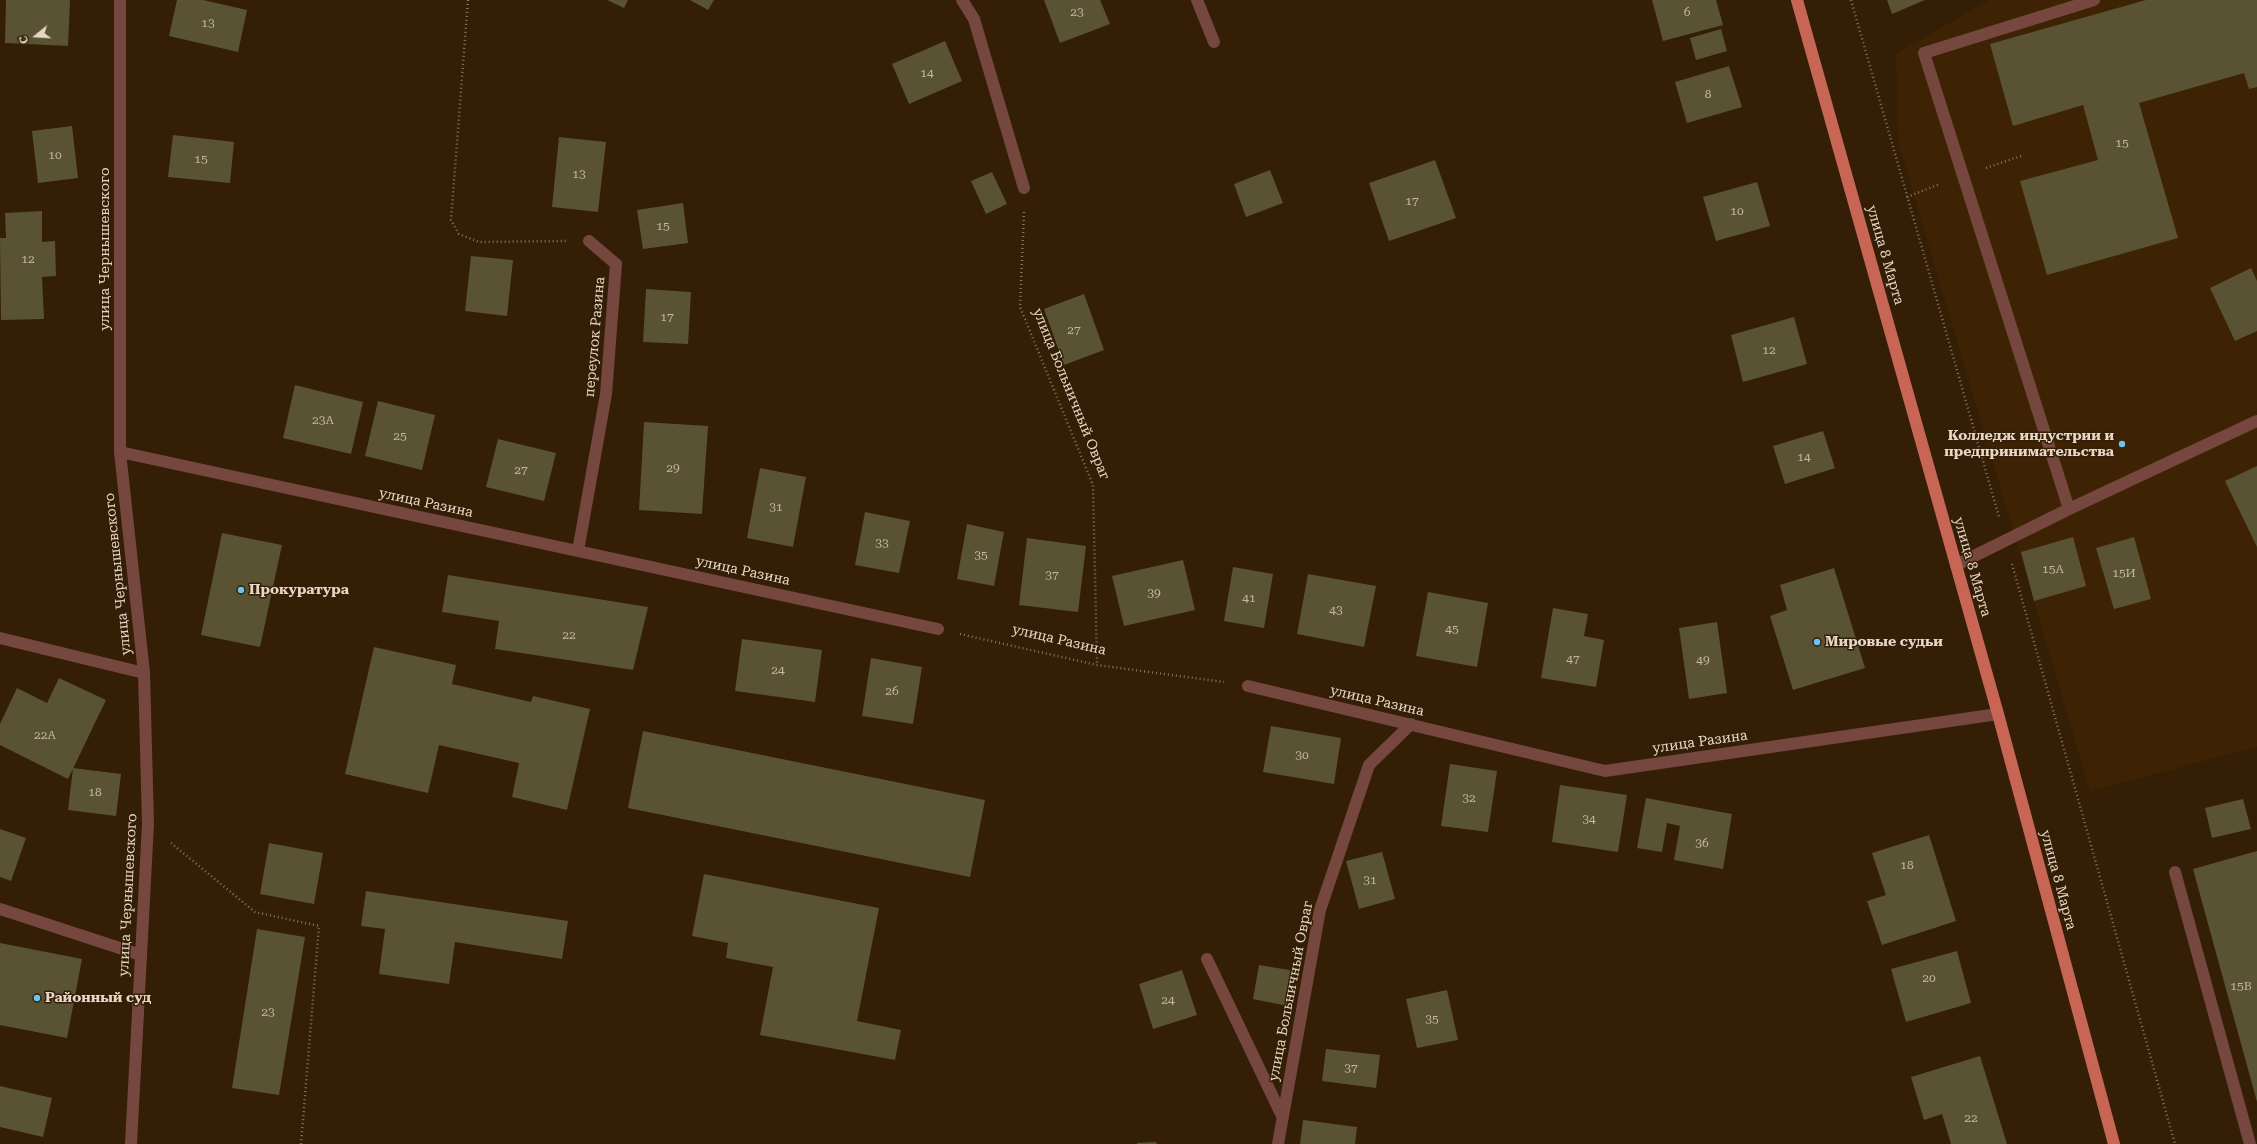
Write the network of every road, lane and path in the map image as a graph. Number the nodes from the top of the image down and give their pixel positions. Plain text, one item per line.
1 (120, 0) edge
2 (468, 0) edge
3 (962, 0) edge
4 (1197, 0) edge
5 (1797, 0) edge
6 (1851, 0) edge
7 (2094, 0) edge
8 (1214, 42) dead end
9 (1024, 188) joint
10 (589, 241) joint
11 (2257, 421) edge
12 (120, 452) junction
13 (2069, 509) junction
14 (2005, 541) junction
15 (578, 551) junction
16 (1956, 565) junction
17 (938, 629) joint
18 (0, 638) edge
19 (1097, 665) junction
20 (144, 673) junction
21 (1248, 686) joint
22 (1998, 714) junction
23 (1411, 724) junction
24 (148, 824) junction
25 (2175, 872) dead end
26 (0, 909) edge
27 (141, 956) junction
28 (1207, 959) dead end
29 (1282, 1116) junction
30 (131, 1144) edge
31 (301, 1144) edge
32 (1278, 1144) edge
33 (2114, 1144) edge
34 (2175, 1144) edge
35 (2250, 1144) edge

1 - 12 street, улица Чернышевского
2 - 10 path
3 - 9 street
4 - 8 street
5 - 16 main road, улица 8 Марта
6 - 14 path
7 - 13 street
9 - 19 path, улица Больничный Овраг
10 - 15 street, переулок Разина
11 - 13 street
12 - 15 street, улица Разина
12 - 20 street, улица Чернышевского
13 - 14 street
14 - 16 street
14 - 34 path
15 - 17 street, улица Разина
16 - 22 main road, улица 8 Марта
17 - 19 path, улица Разина
18 - 20 street
19 - 21 path, улица Разина
20 - 24 street, улица Чернышевского
21 - 23 street, улица Разина
22 - 23 street, улица Разина
22 - 33 main road, улица 8 Марта
23 - 29 street, улица Больничный Овраг
24 - 27 street, улица Чернышевского
24 - 31 path
25 - 35 street
26 - 27 street
27 - 30 street, улица Чернышевского
28 - 29 street
29 - 32 street, улица Больничный Овраг

